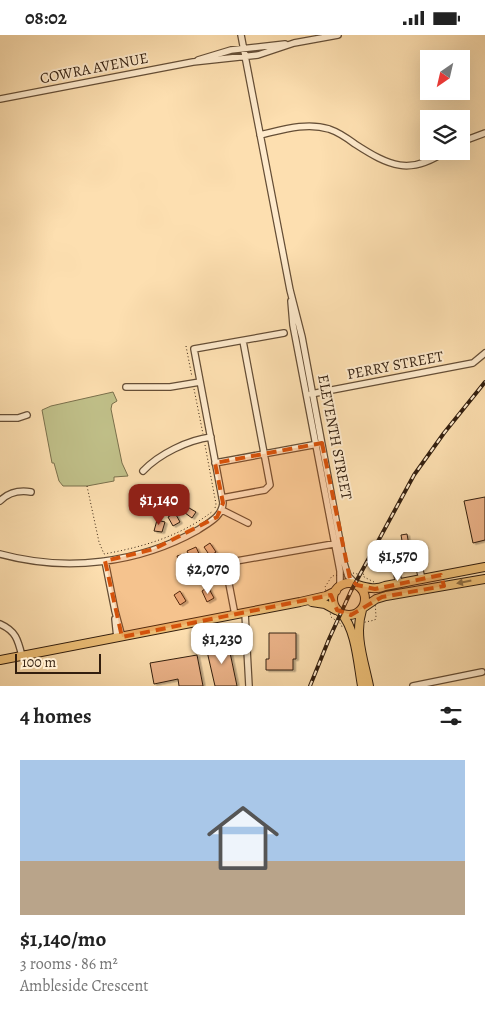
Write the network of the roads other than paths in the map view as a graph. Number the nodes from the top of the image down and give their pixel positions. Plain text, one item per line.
1 (241, 35) edge
2 (338, 35) edge
3 (294, 43) junction
4 (244, 48) junction
5 (245, 57) junction
6 (193, 62) junction
7 (0, 99) edge
8 (485, 133) edge
9 (260, 135) junction
10 (470, 139) edge
11 (429, 160) edge
12 (284, 333) dead end
13 (243, 341) junction
14 (485, 353) edge
15 (200, 383) junction
16 (126, 387) dead end
17 (310, 394) junction
18 (27, 415) dead end
19 (0, 418) edge
20 (210, 437) junction
21 (319, 443) junction
22 (265, 454) junction
23 (216, 463) junction
24 (143, 471) dead end
25 (31, 492) dead end
26 (222, 498) junction
27 (0, 501) edge
28 (222, 510) junction
29 (248, 523) dead end
30 (338, 543) junction
31 (0, 554) edge
32 (105, 561) junction
33 (485, 567) edge
34 (441, 575) junction
35 (422, 579) junction
36 (485, 579) edge
37 (399, 583) junction
38 (357, 585) junction
39 (444, 586) junction
40 (336, 590) junction
41 (300, 602) junction
42 (363, 608) junction
43 (340, 612) junction
44 (245, 613) junction
45 (235, 615) junction
46 (0, 624) edge
47 (120, 637) junction
48 (22, 656) junction
49 (0, 660) edge
50 (482, 672) dead end
51 (249, 686) edge
52 (362, 686) edge
53 (368, 686) edge
54 (413, 686) edge

1 - 4 street, ELEVENTH STREET
2 - 3 street, COWRA AVENUE
3 - 4 street, COWRA AVENUE
3 - 5 street, COWRA AVENUE
4 - 5 street, ELEVENTH STREET
4 - 6 street, COWRA AVENUE
5 - 6 street, COWRA AVENUE
5 - 9 street, ELEVENTH STREET
6 - 7 street, COWRA AVENUE
8 - 10 street
9 - 11 street
9 - 17 street, ELEVENTH STREET
12 - 13 street
13 - 15 street
13 - 22 street
14 - 17 street, PERRY STREET
15 - 16 street
15 - 20 street
17 - 21 street, ELEVENTH STREET
18 - 19 street
20 - 23 street
20 - 24 street
21 - 22 street
21 - 30 street, ELEVENTH STREET
22 - 23 street
22 - 26 street
23 - 26 street
25 - 27 street
26 - 28 street
28 - 29 street
28 - 32 street
30 - 38 street, ELEVENTH STREET
30 - 40 street, ELEVENTH STREET
30 - 45 street
31 - 32 street
32 - 47 street
33 - 34 main road
34 - 35 main road
34 - 39 main road
35 - 37 main road
35 - 37 street
36 -> 39 main road
37 - 38 main road
38 - 40 main road
38 - 42 main road
39 - 42 main road
40 - 41 main road
40 - 43 main road
41 - 43 main road
41 - 44 main road
42 - 43 main road
42 - 53 main road
43 - 52 main road
44 - 45 main road
44 - 51 street
45 - 47 main road
46 - 48 street
47 - 48 main road
48 - 49 main road
50 - 54 street

